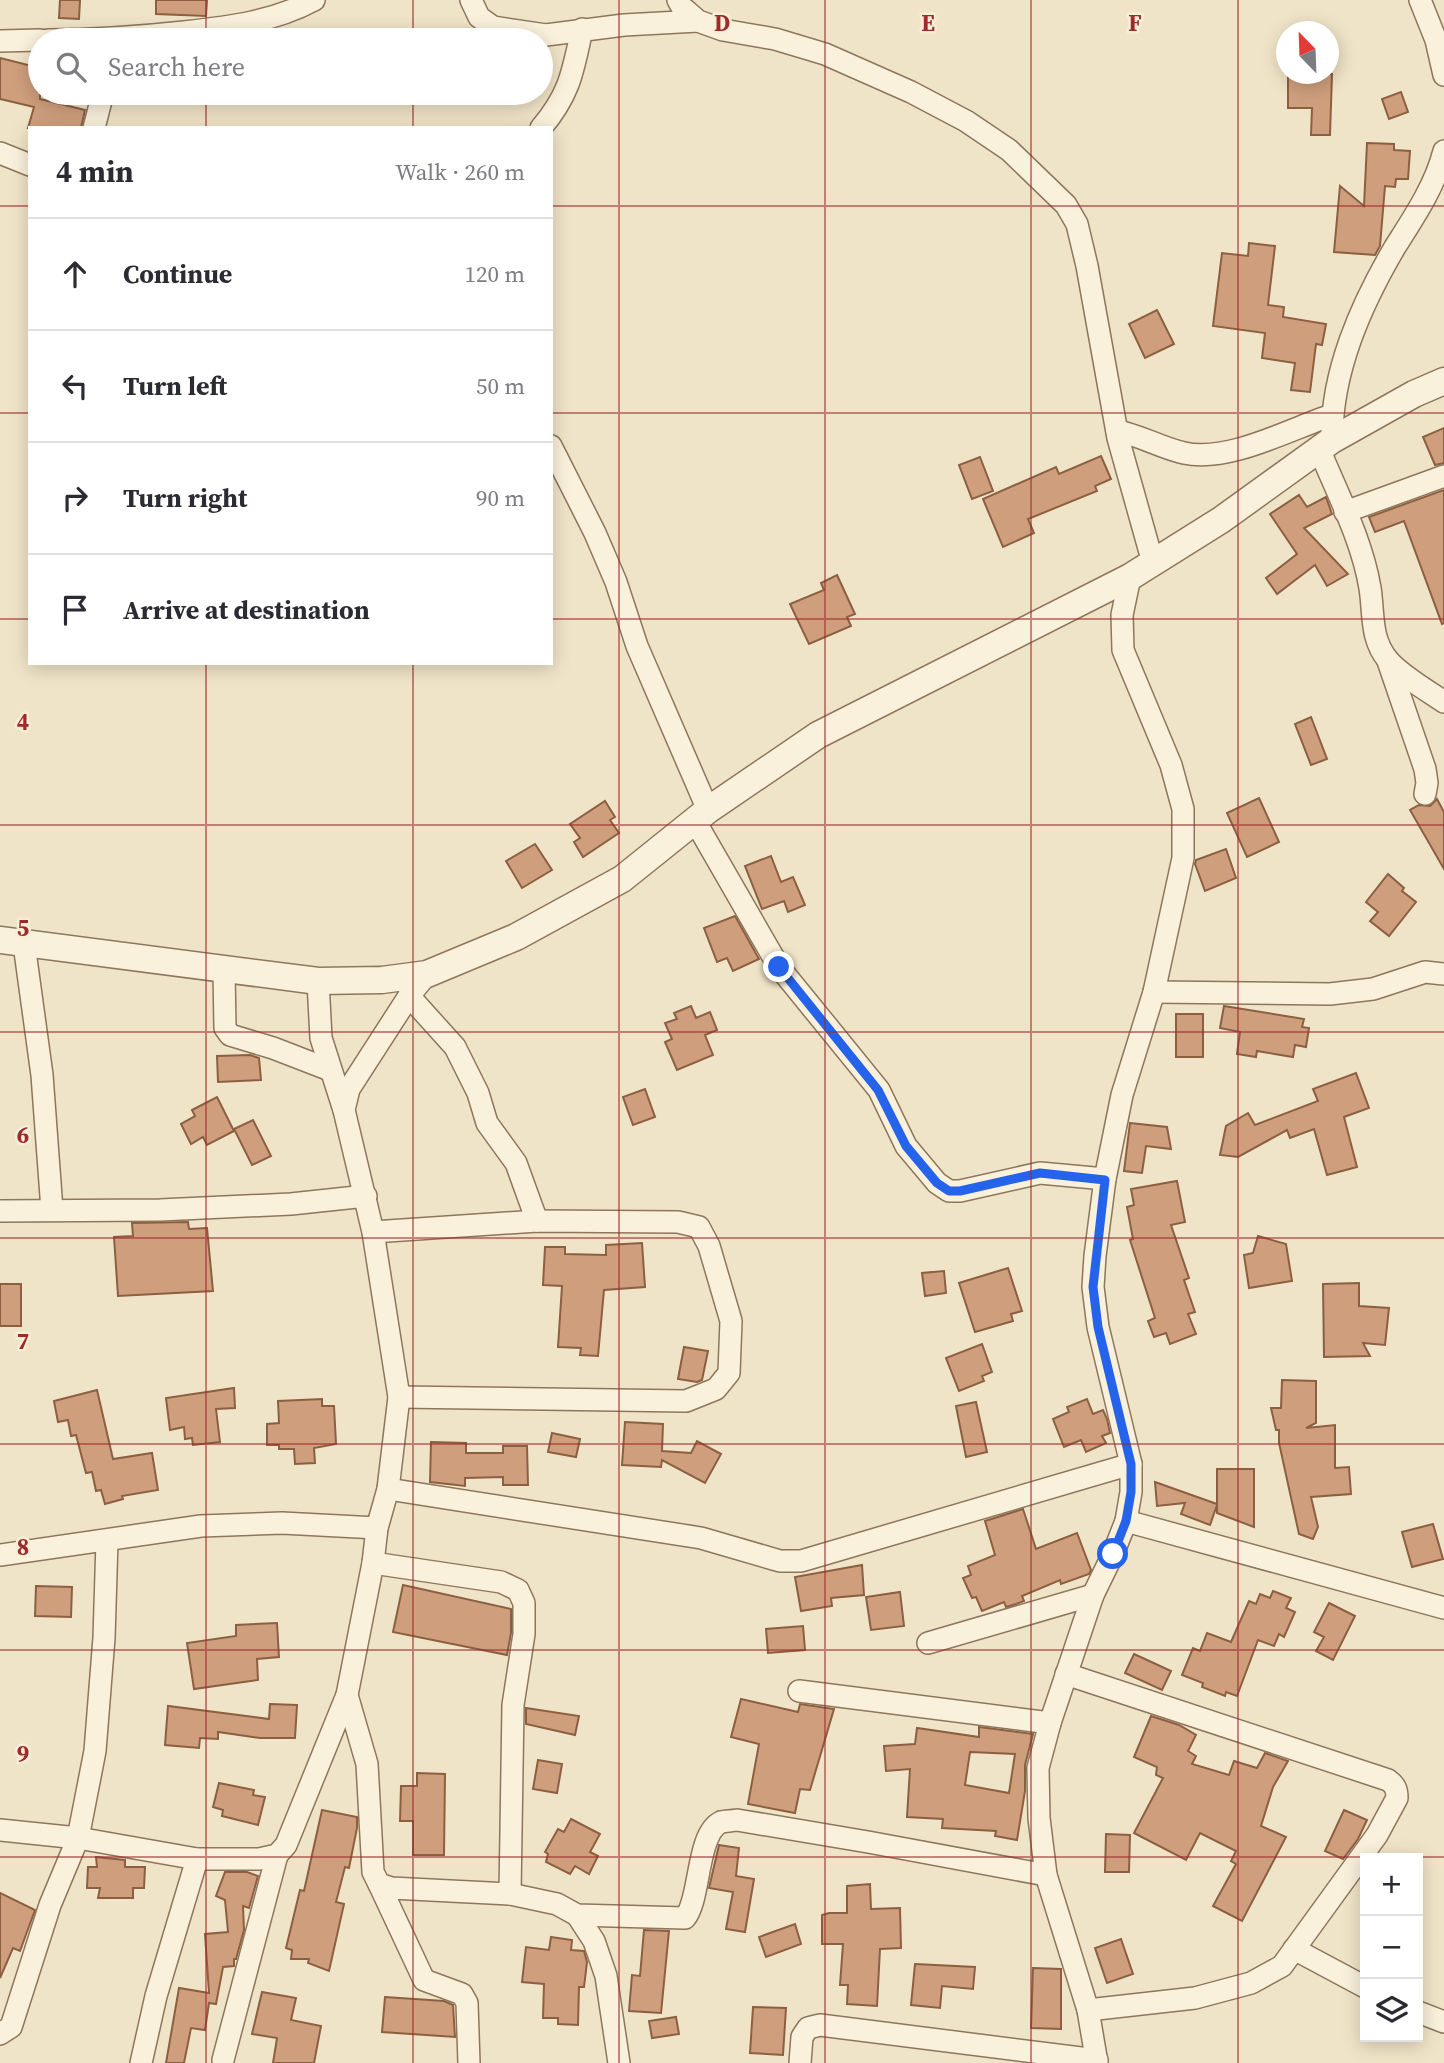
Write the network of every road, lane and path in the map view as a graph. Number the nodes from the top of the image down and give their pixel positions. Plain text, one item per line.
1 (314, 0) edge
2 (471, 0) edge
3 (1420, 0) edge
4 (285, 7) edge
5 (688, 7) edge
6 (226, 28) edge
7 (499, 28) edge
8 (582, 29) junction
9 (553, 35) edge
10 (1440, 38) edge
11 (28, 40) edge
12 (0, 41) edge
13 (1444, 75) edge
14 (100, 105) edge
15 (95, 126) edge
16 (542, 126) edge
17 (1444, 151) edge
18 (0, 153) edge
19 (28, 163) edge
20 (1444, 381) edge
21 (1117, 431) junction
22 (1328, 435) junction
23 (553, 450) edge
24 (1444, 476) edge
25 (1345, 512) junction
26 (1153, 563) junction
27 (1130, 577) junction
28 (1388, 661) junction
29 (1444, 702) edge
30 (1425, 794) dead end
31 (701, 815) junction
32 (12, 942) edge
33 (224, 971) junction
34 (427, 974) junction
35 (1444, 974) edge
36 (318, 982) junction
37 (1154, 992) junction
38 (409, 996) junction
39 (330, 1070) junction
40 (344, 1110) junction
41 (1105, 1180) junction
42 (366, 1196) junction
43 (52, 1210) junction
44 (0, 1211) edge
45 (537, 1221) junction
46 (373, 1232) junction
47 (398, 1397) junction
48 (1131, 1464) junction
49 (388, 1489) junction
50 (1126, 1521) junction
51 (377, 1528) junction
52 (107, 1541) junction
53 (0, 1555) edge
54 (373, 1563) junction
55 (1093, 1595) junction
56 (1444, 1608) edge
57 (928, 1643) dead end
58 (1066, 1675) junction
59 (799, 1691) dead end
60 (347, 1695) junction
61 (1050, 1723) junction
62 (0, 1830) edge
63 (78, 1838) junction
64 (277, 1855) junction
65 (197, 1859) junction
66 (1046, 1875) junction
67 (379, 1884) junction
68 (510, 1894) junction
69 (577, 1915) junction
70 (1294, 1948) junction
71 (1360, 1984) edge
72 (1088, 2010) junction
73 (1423, 2014) edge
74 (1444, 2022) edge
75 (0, 2034) edge
76 (223, 2060) dead end
77 (1097, 2061) edge
78 (141, 2063) edge
79 (469, 2063) edge
80 (619, 2063) edge
81 (800, 2063) edge

1 - 4 street
2 - 7 street
3 - 10 street
4 - 6 street
5 - 8 street
5 - 21 street
8 - 9 street
8 - 16 street
10 - 13 street
11 - 12 street
14 - 15 street
17 - 22 street
18 - 19 street
20 - 22 street
21 - 22 street
21 - 26 street
22 - 25 street
22 - 26 street
23 - 31 street
24 - 25 street
25 - 28 street
26 - 27 street
27 - 31 street
27 - 37 street
28 - 29 street
28 - 30 street
31 - 34 street
31 - 41 street
32 - 33 street
32 - 43 street
33 - 36 street
33 - 39 street
34 - 36 street
34 - 38 street
35 - 37 street
36 - 39 street
37 - 41 street
38 - 40 street
38 - 45 street
39 - 40 street
40 - 42 street
41 - 48 street
42 - 43 street
42 - 46 street
43 - 44 street
45 - 46 street
45 - 47 street
46 - 47 street
47 - 49 street
48 - 49 street
48 - 50 street
49 - 51 street
50 - 55 street
50 - 56 street
51 - 52 street
51 - 54 street
52 - 53 street
52 - 63 street
54 - 60 street
54 - 68 street
55 - 57 street
55 - 58 street
58 - 61 street
58 - 70 street
59 - 61 street
60 - 64 street
60 - 67 street
61 - 66 street
62 - 63 street
63 - 65 street
63 - 75 street
64 - 65 street
64 - 76 street
65 - 78 street
66 - 69 street
66 - 72 street
67 - 68 street
67 - 79 street
68 - 69 street
69 - 80 street
70 - 71 street
70 - 72 street
72 - 77 street
73 - 74 street
77 - 81 street

